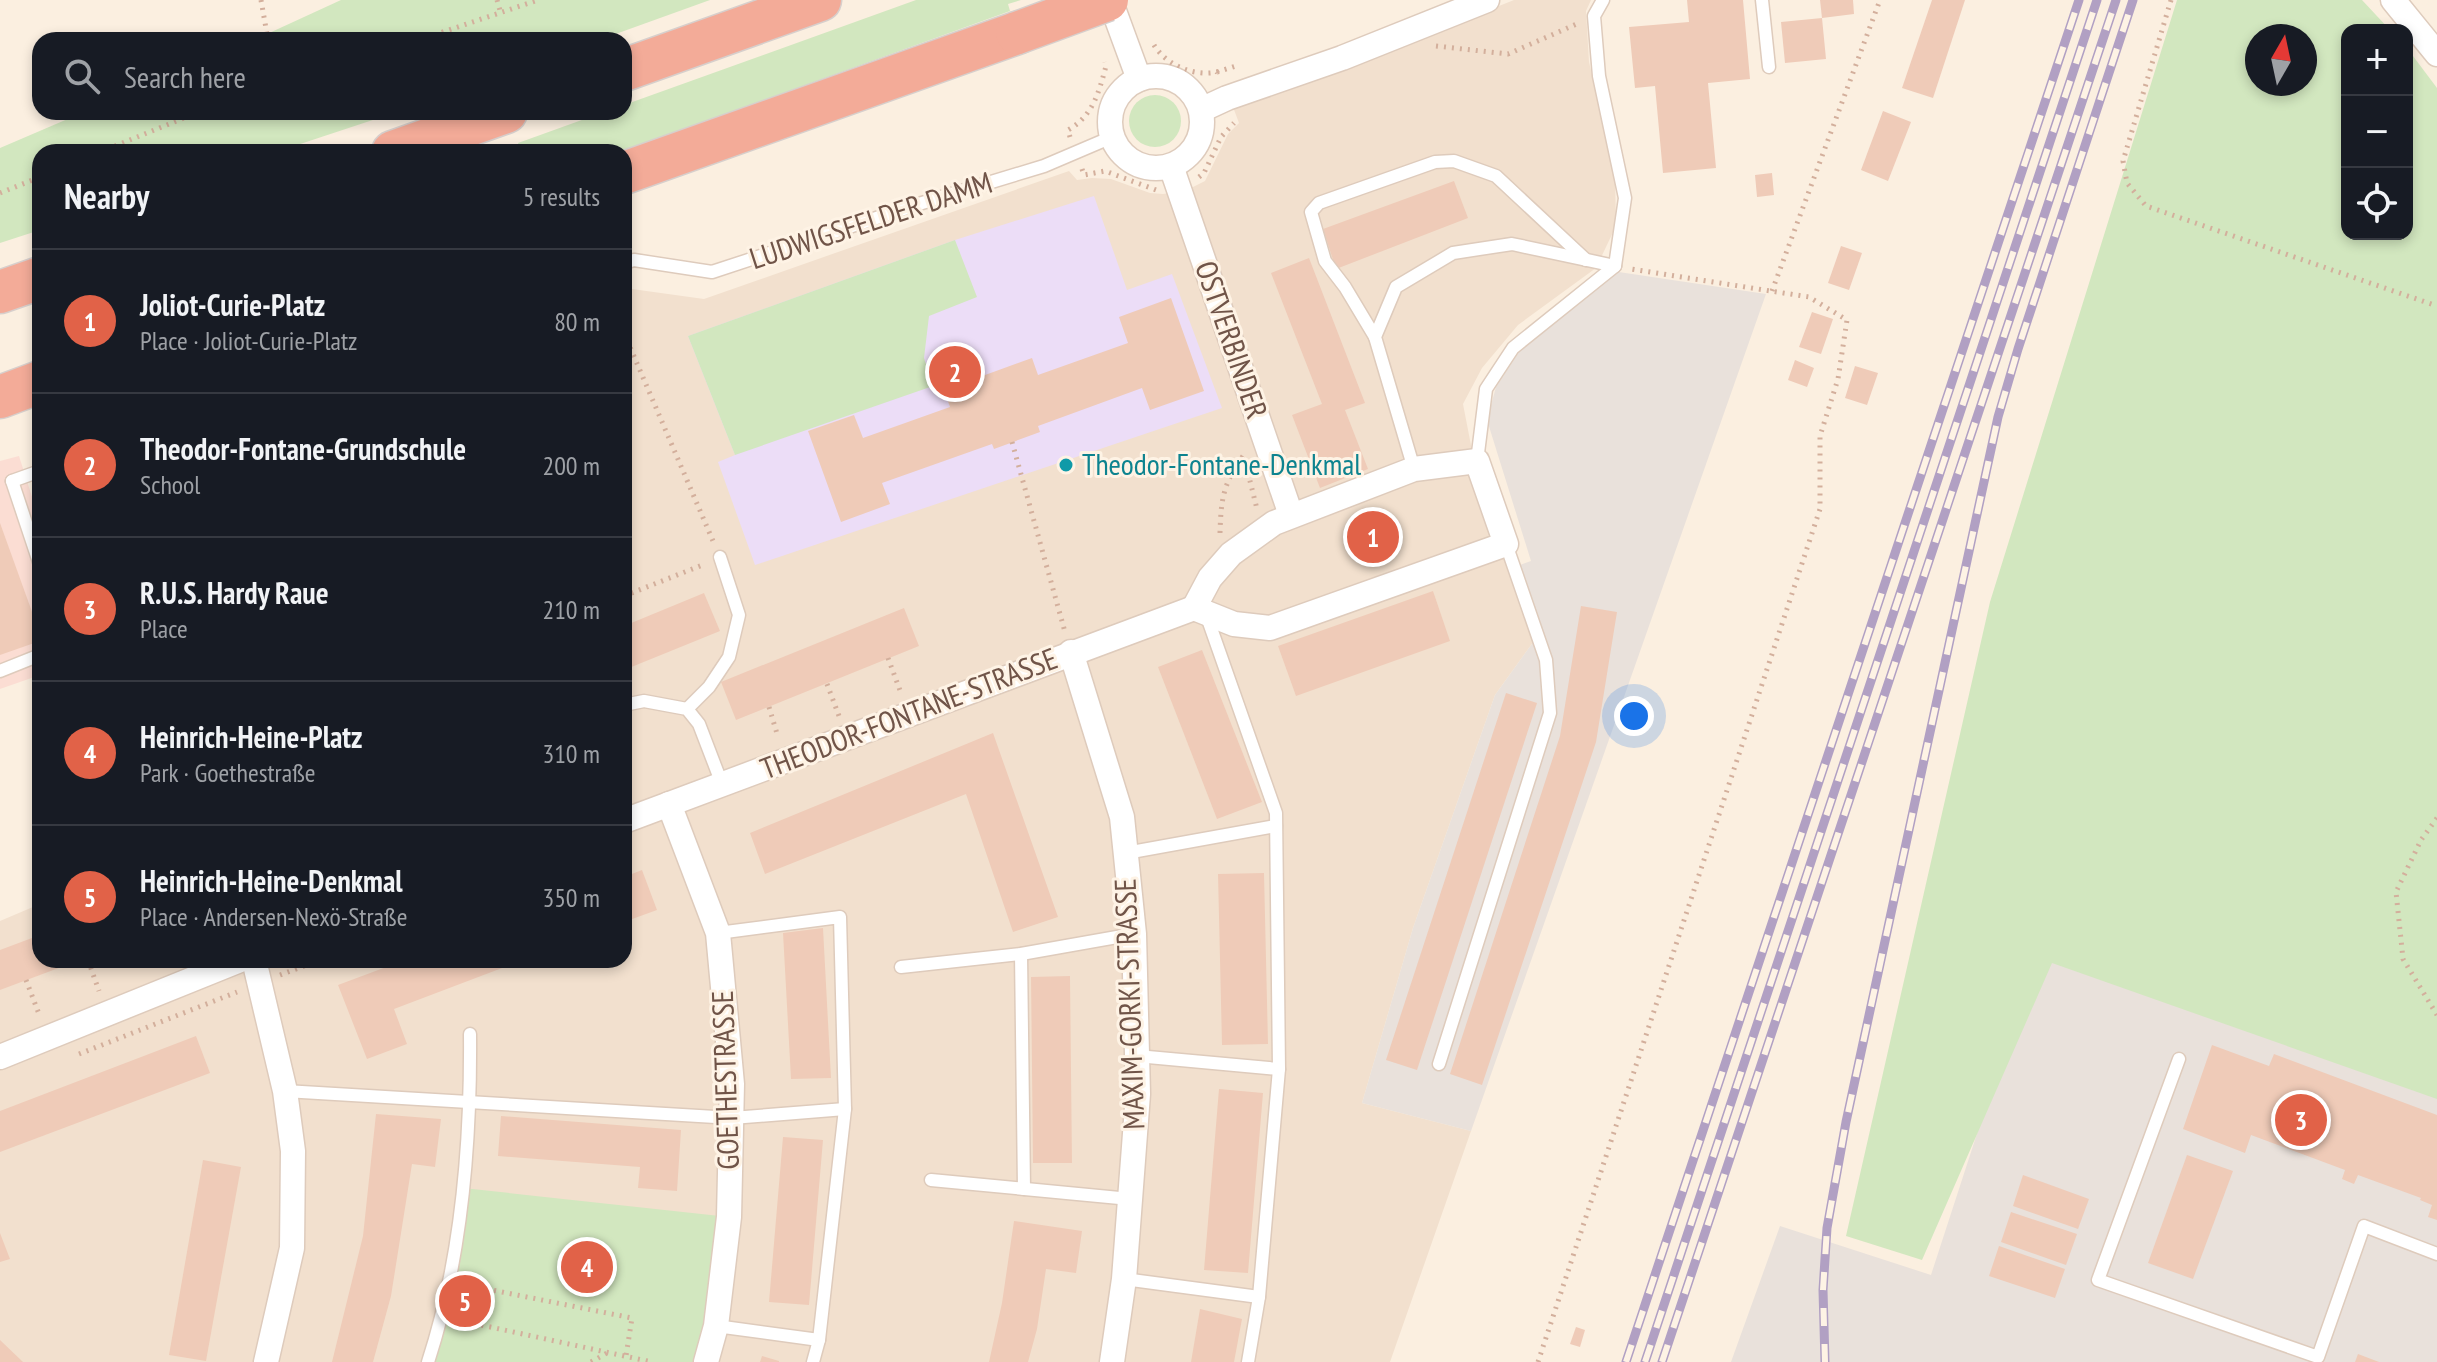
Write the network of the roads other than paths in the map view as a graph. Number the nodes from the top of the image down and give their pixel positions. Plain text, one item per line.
1 (820, 0) edge
2 (1108, 0) edge
3 (1487, 0) edge
4 (1603, 0) edge
5 (1762, 0) edge
6 (2393, 0) edge
7 (2437, 54) edge
8 (632, 67) edge
9 (1769, 67) dead end
10 (1139, 79) junction
11 (1201, 110) junction
12 (483, 120) edge
13 (1112, 137) junction
14 (416, 144) edge
15 (632, 170) edge
16 (1175, 177) junction
17 (1586, 260) junction
18 (632, 261) edge
19 (1615, 266) junction
20 (32, 281) edge
21 (0, 292) edge
22 (1375, 337) junction
23 (32, 385) edge
24 (0, 397) edge
25 (1477, 461) junction
26 (1414, 469) junction
27 (32, 473) edge
28 (6, 479) edge
29 (1291, 515) junction
30 (1506, 544) junction
31 (32, 545) edge
32 (720, 557) road end
33 (1200, 611) junction
34 (1071, 652) junction
35 (32, 658) edge
36 (0, 671) edge
37 (632, 703) edge
38 (687, 709) junction
39 (722, 784) junction
40 (669, 804) junction
41 (632, 818) edge
42 (1276, 826) junction
43 (1126, 853) junction
44 (718, 933) junction
45 (1134, 934) junction
46 (1021, 954) junction
47 (901, 967) dead end
48 (203, 968) edge
49 (257, 972) edge
50 (470, 1034) dead end
51 (1137, 1056) junction
52 (0, 1057) edge
53 (2179, 1059) dead end
54 (1439, 1064) dead end
55 (1279, 1069) junction
56 (285, 1091) junction
57 (470, 1103) junction
58 (845, 1109) junction
59 (732, 1118) junction
60 (931, 1180) dead end
61 (1024, 1189) junction
62 (1130, 1199) junction
63 (2437, 1254) edge
64 (1124, 1279) junction
65 (1259, 1297) junction
66 (716, 1326) junction
67 (819, 1340) junction
68 (266, 1362) edge
69 (428, 1362) edge
70 (706, 1362) edge
71 (813, 1362) edge
72 (1112, 1362) edge
73 (1248, 1362) edge

1 - 8 highway
2 - 10 street
2 - 15 highway, bridge
3 - 11 street
4 - 19 lane
5 - 9 lane
6 - 7 street
10 - 11 street
10 - 13 street
11 - 16 street
12 - 14 highway
13 - 16 street
13 - 18 lane, LUDWIGSFELDER DAMM
16 - 29 street, OSTVERBINDER
17 - 19 lane
17 - 22 lane
17 - 22 lane
19 - 25 lane
20 - 21 highway
22 - 26 lane
23 - 24 highway
25 - 26 street
25 - 30 street
26 - 29 street
27 - 28 lane
28 - 31 lane
29 - 33 street
30 - 33 street
30 - 54 lane
32 - 38 lane
33 - 34 street, THEODOR-FONTANE-STRASSE
33 - 42 lane
34 - 39 street, THEODOR-FONTANE-STRASSE
34 - 43 street, MAXIM-GORKI-STRASSE
35 - 36 lane
37 - 38 lane
38 - 39 lane
39 - 40 street, THEODOR-FONTANE-STRASSE
40 - 41 street, THEODOR-FONTANE-STRASSE
40 - 44 street, GOETHESTRASSE
42 - 43 lane
42 - 55 lane
43 - 45 street, MAXIM-GORKI-STRASSE
44 - 58 lane
44 - 59 street, GOETHESTRASSE
45 - 46 lane
45 - 51 street, MAXIM-GORKI-STRASSE
46 - 47 lane
46 - 61 lane
48 - 52 street
49 - 56 street
50 - 57 lane
51 - 55 lane
51 - 62 street, MAXIM-GORKI-STRASSE
53 - 63 lane
55 - 65 lane
56 - 57 lane
56 - 68 street
57 - 59 lane
57 - 69 lane
58 - 59 lane
58 - 67 lane
59 - 66 street, GOETHESTRASSE
60 - 61 lane
61 - 62 lane
62 - 64 street, MAXIM-GORKI-STRASSE
64 - 65 lane
64 - 72 street, MAXIM-GORKI-STRASSE
65 - 73 lane
66 - 67 lane
66 - 70 street, GOETHESTRASSE
67 - 71 lane

